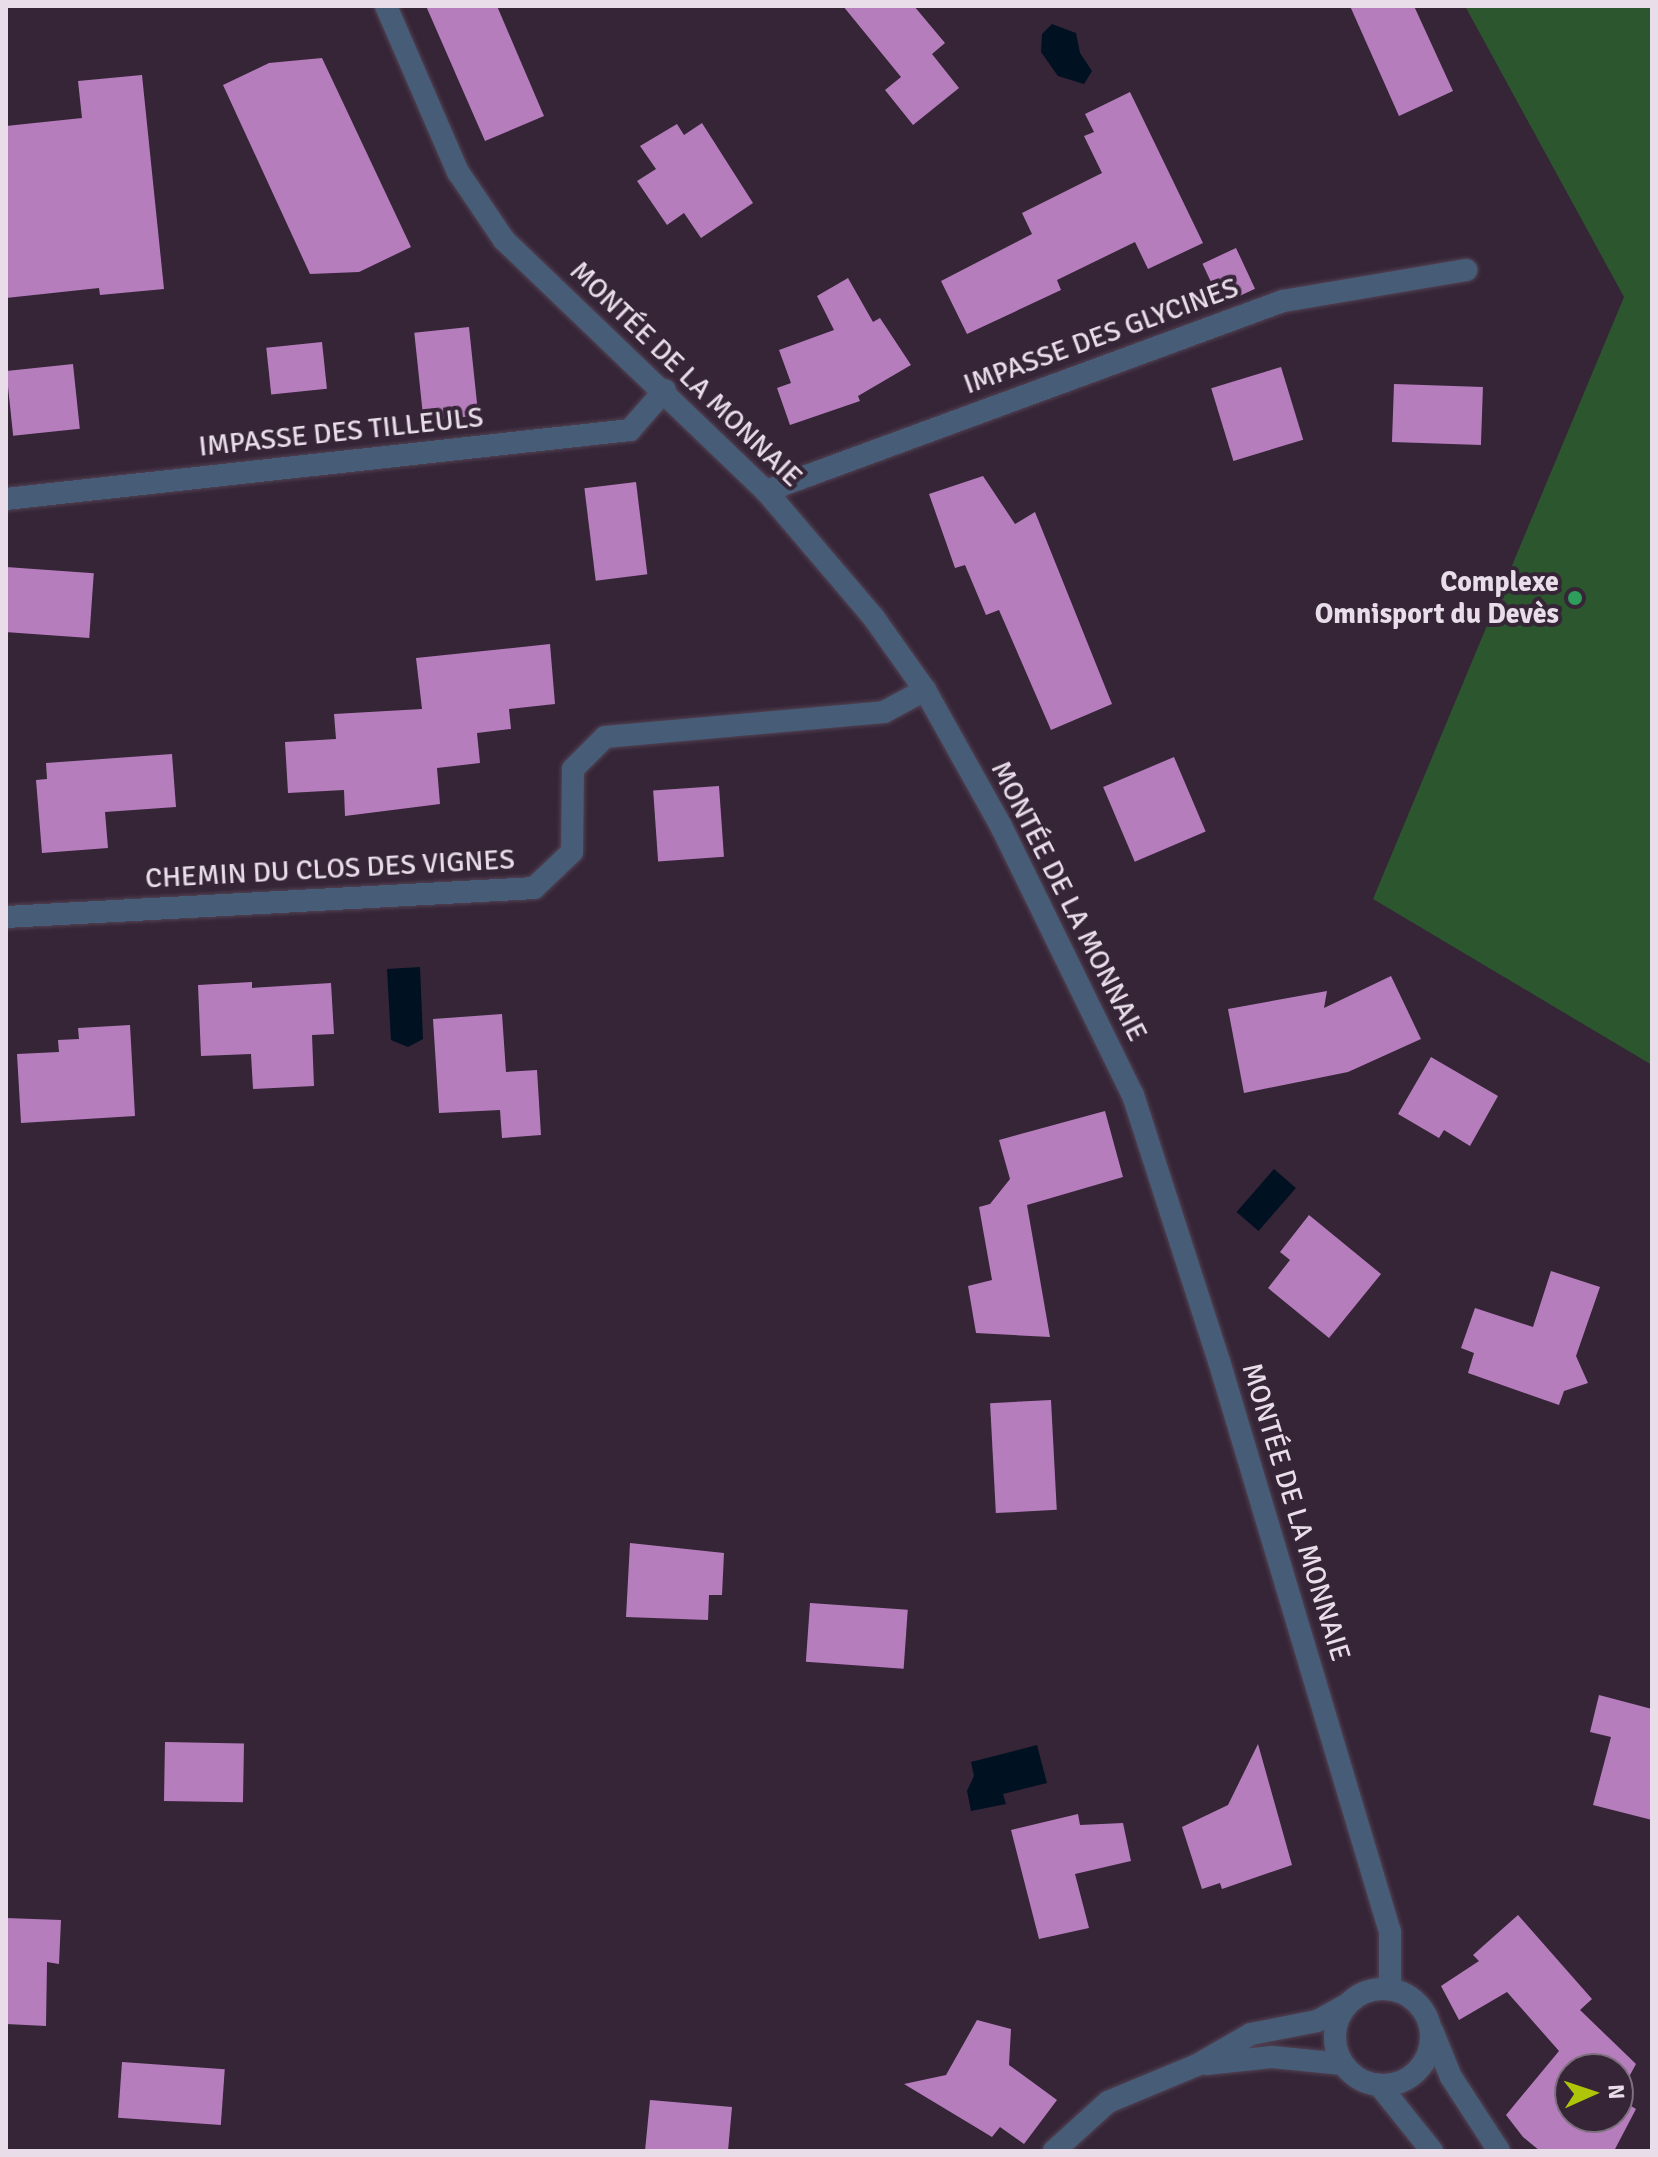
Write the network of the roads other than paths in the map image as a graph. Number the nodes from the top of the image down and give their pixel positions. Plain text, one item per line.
1 (386, 6) edge
2 (1466, 270) dead end
3 (665, 390) junction
4 (766, 491) junction
5 (6, 499) edge
6 (925, 690) junction
7 (6, 917) edge
8 (1390, 1989) junction
9 (1348, 2004) junction
10 (1430, 2026) junction
11 (1343, 2064) junction
12 (1197, 2065) junction
13 (1380, 2086) junction
14 (1427, 2144) edge
15 (1054, 2151) edge
16 (1445, 2151) edge
17 (1499, 2151) edge

1 - 3 street, MONTÉE DE LA MONNAIE
2 - 4 street, IMPASSE DES GLYCINES
3 - 4 street, MONTÉE DE LA MONNAIE
3 - 5 street, IMPASSE DES TILLEULS
4 - 6 street, MONTÉE DE LA MONNAIE
6 - 7 street, CHEMIN DU CLOS DES VIGNES
6 - 8 street, MONTÉE DE LA MONNAIE
8 - 9 street
8 - 10 street
9 - 11 street
9 - 12 street
10 - 13 street
10 - 17 street
11 - 12 street
11 - 13 street
12 - 15 street
13 - 14 street
14 - 16 street

